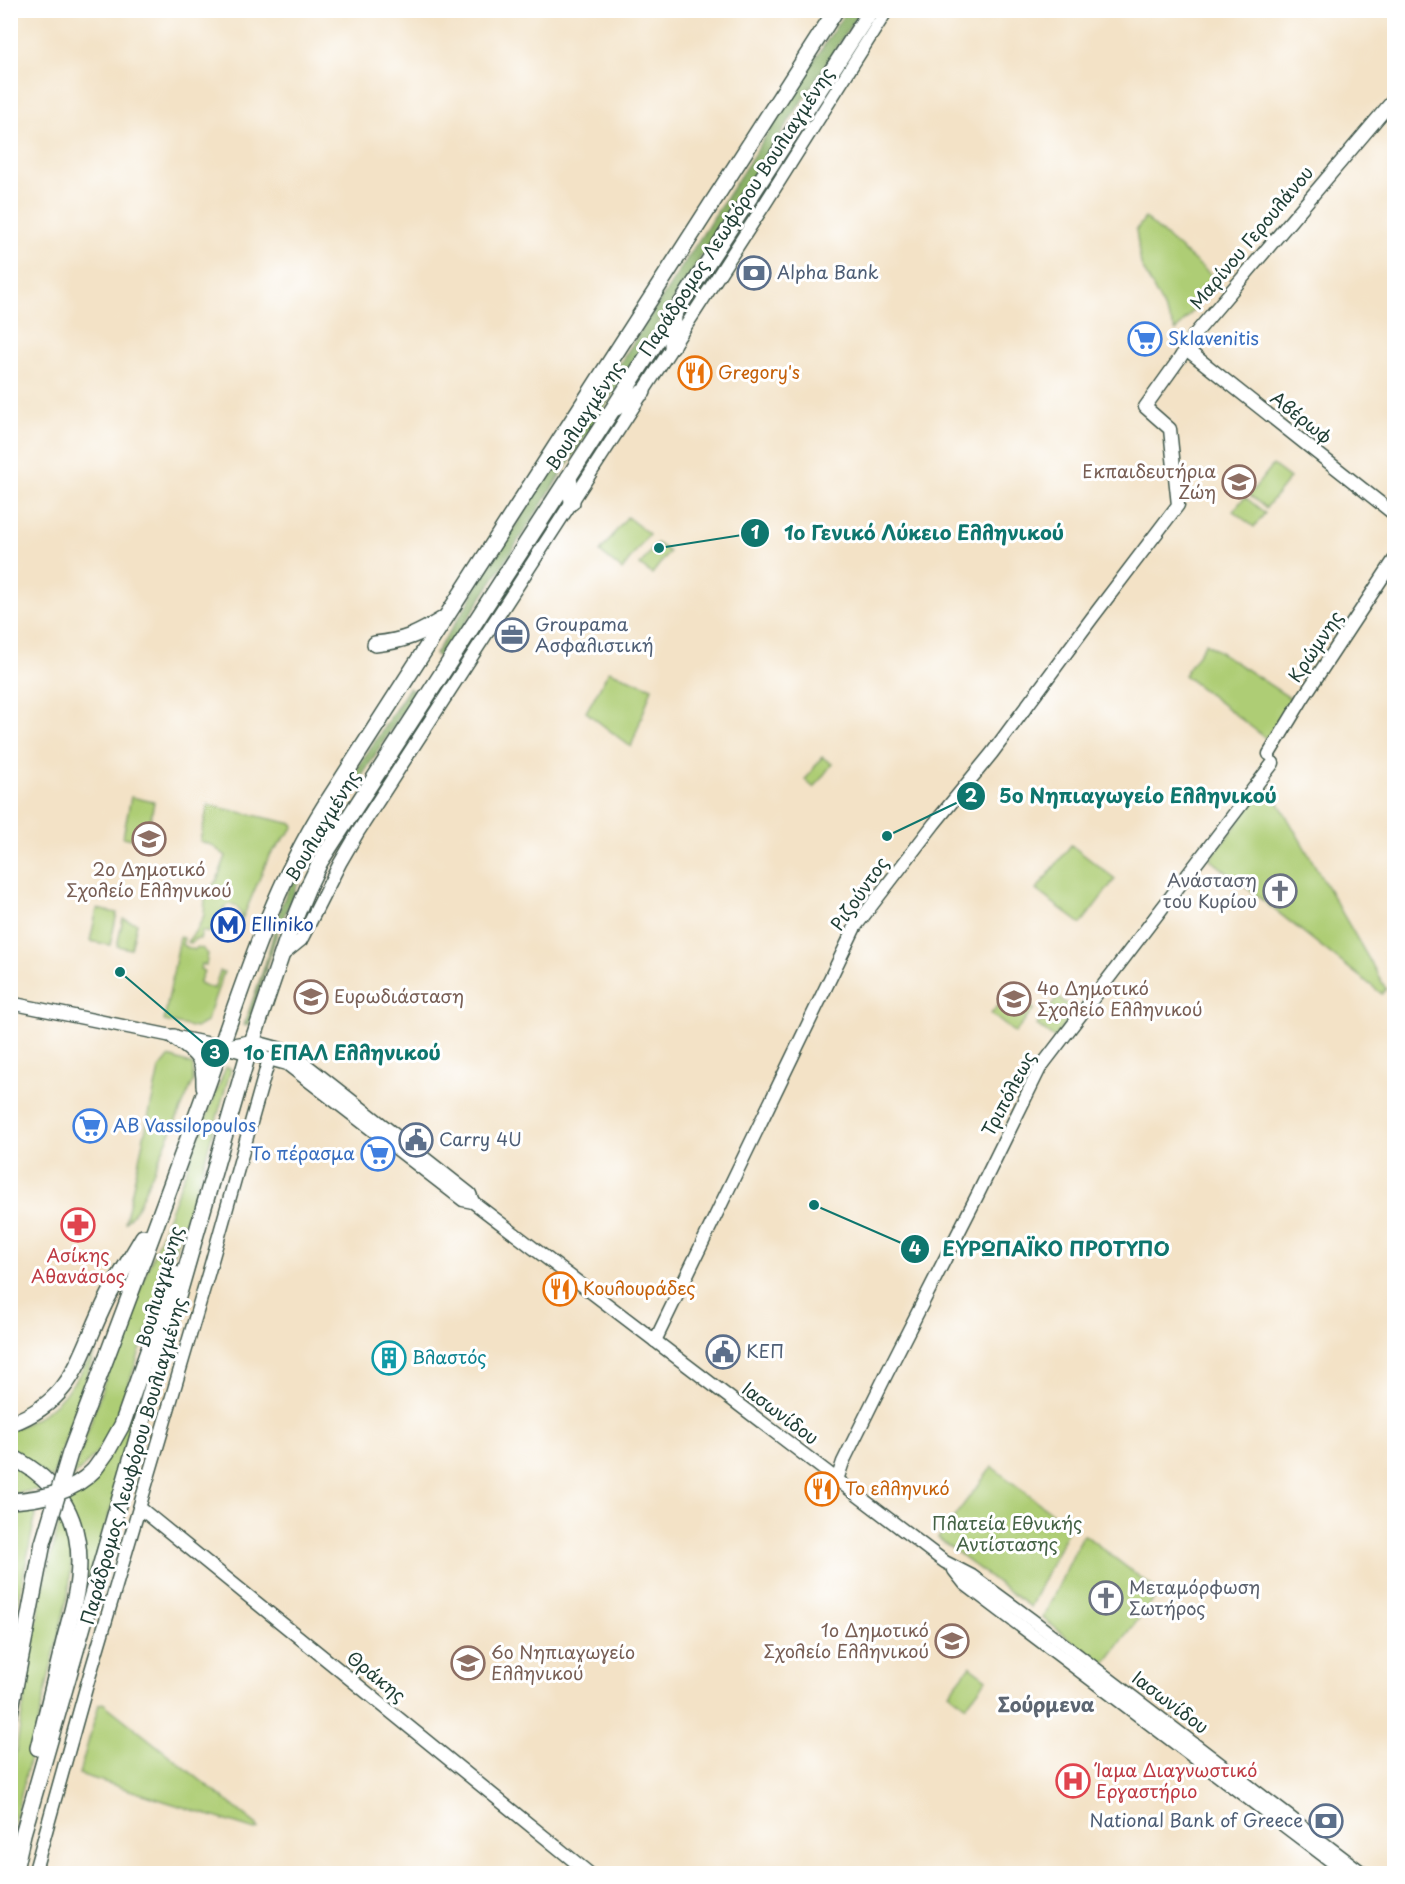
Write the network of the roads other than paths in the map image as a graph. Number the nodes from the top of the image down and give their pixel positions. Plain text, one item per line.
1 (836, 10) edge
2 (871, 10) edge
3 (887, 10) edge
4 (1395, 99) edge
5 (675, 314) junction
6 (672, 346) junction
7 (1186, 349) junction
8 (643, 392) junction
9 (611, 412) junction
10 (569, 477) junction
11 (572, 502) junction
12 (1395, 514) edge
13 (1172, 515) joint
14 (1395, 560) edge
15 (447, 617) junction
16 (375, 644) dead end
17 (1271, 759) joint
18 (280, 957) junction
19 (10, 1003) edge
20 (174, 1037) junction
21 (221, 1046) junction
22 (250, 1047) junction
23 (269, 1059) junction
24 (204, 1095) junction
25 (213, 1174) junction
26 (166, 1196) junction
27 (473, 1202) junction
28 (655, 1341) junction
29 (10, 1425) edge
30 (10, 1456) edge
31 (837, 1480) junction
32 (11, 1501) edge
33 (140, 1508) junction
34 (951, 1566) junction
35 (10, 1713) edge
36 (23, 1834) junction
37 (14, 1874) edge
38 (34, 1874) edge
39 (590, 1874) edge
40 (1348, 1874) edge
41 (1364, 1874) edge

1 - 15 main road, Βουλιαγμένης
2 - 5 main road, Βουλιαγμένης
3 - 6 street, Παράδρομος Λεωφόρου Βουλιαγμένης
4 - 7 street, Μαρίνου Γερουλάνου
5 - 6 main road
5 - 9 main road, Βουλιαγμένης
6 - 8 street, Παράδρομος Λεωφόρου Βουλιαγμένης
7 - 12 street, Αβέρωφ
7 - 13 street, Μαρίνου Γερουλάνου
8 - 9 main road
8 - 11 street, Παράδρομος Λεωφόρου Βουλιαγμένης
9 - 10 main road, Βουλιαγμένης
10 - 11 main road
10 - 18 main road, Βουλιαγμένης
11 - 18 street, Παράδρομος Λεωφόρου Βουλιαγμένης
13 - 28 street, Ριζούντος
14 - 17 street, Κρώμνης
15 - 16 main road
15 - 21 main road, Βουλιαγμένης
17 - 31 street, Τριπόλεως
18 - 22 main road, Βουλιαγμένης
19 - 20 street, Ιασωνίδου
20 - 21 street, Ιασωνίδου
20 - 24 main road
21 - 22 street, Ιασωνίδου
21 - 24 main road, Βουλιαγμένης
22 - 23 street, Ιασωνίδου
22 - 25 main road, Βουλιαγμένης
22 - 27 street, Ιασωνίδου
23 - 27 street, Ιασωνίδου
23 - 33 street, Παράδρομος Λεωφόρου Βουλιαγμένης
24 - 26 main road, Βουλιαγμένης
25 - 32 main road, bridge
25 - 36 main road, Βουλιαγμένης
26 - 29 main road
26 - 35 main road, Βουλιαγμένης, bridge
27 - 28 street, Ιασωνίδου
28 - 31 street, Ιασωνίδου
30 - 36 main road
31 - 34 street, Ιασωνίδου
33 - 38 street, Παράδρομος Λεωφόρου Βουλιαγμένης
33 - 39 street, Θράκης
34 - 40 street, Ιασωνίδου
34 - 41 street, Ιασωνίδου
36 - 37 main road, Βουλιαγμένης

